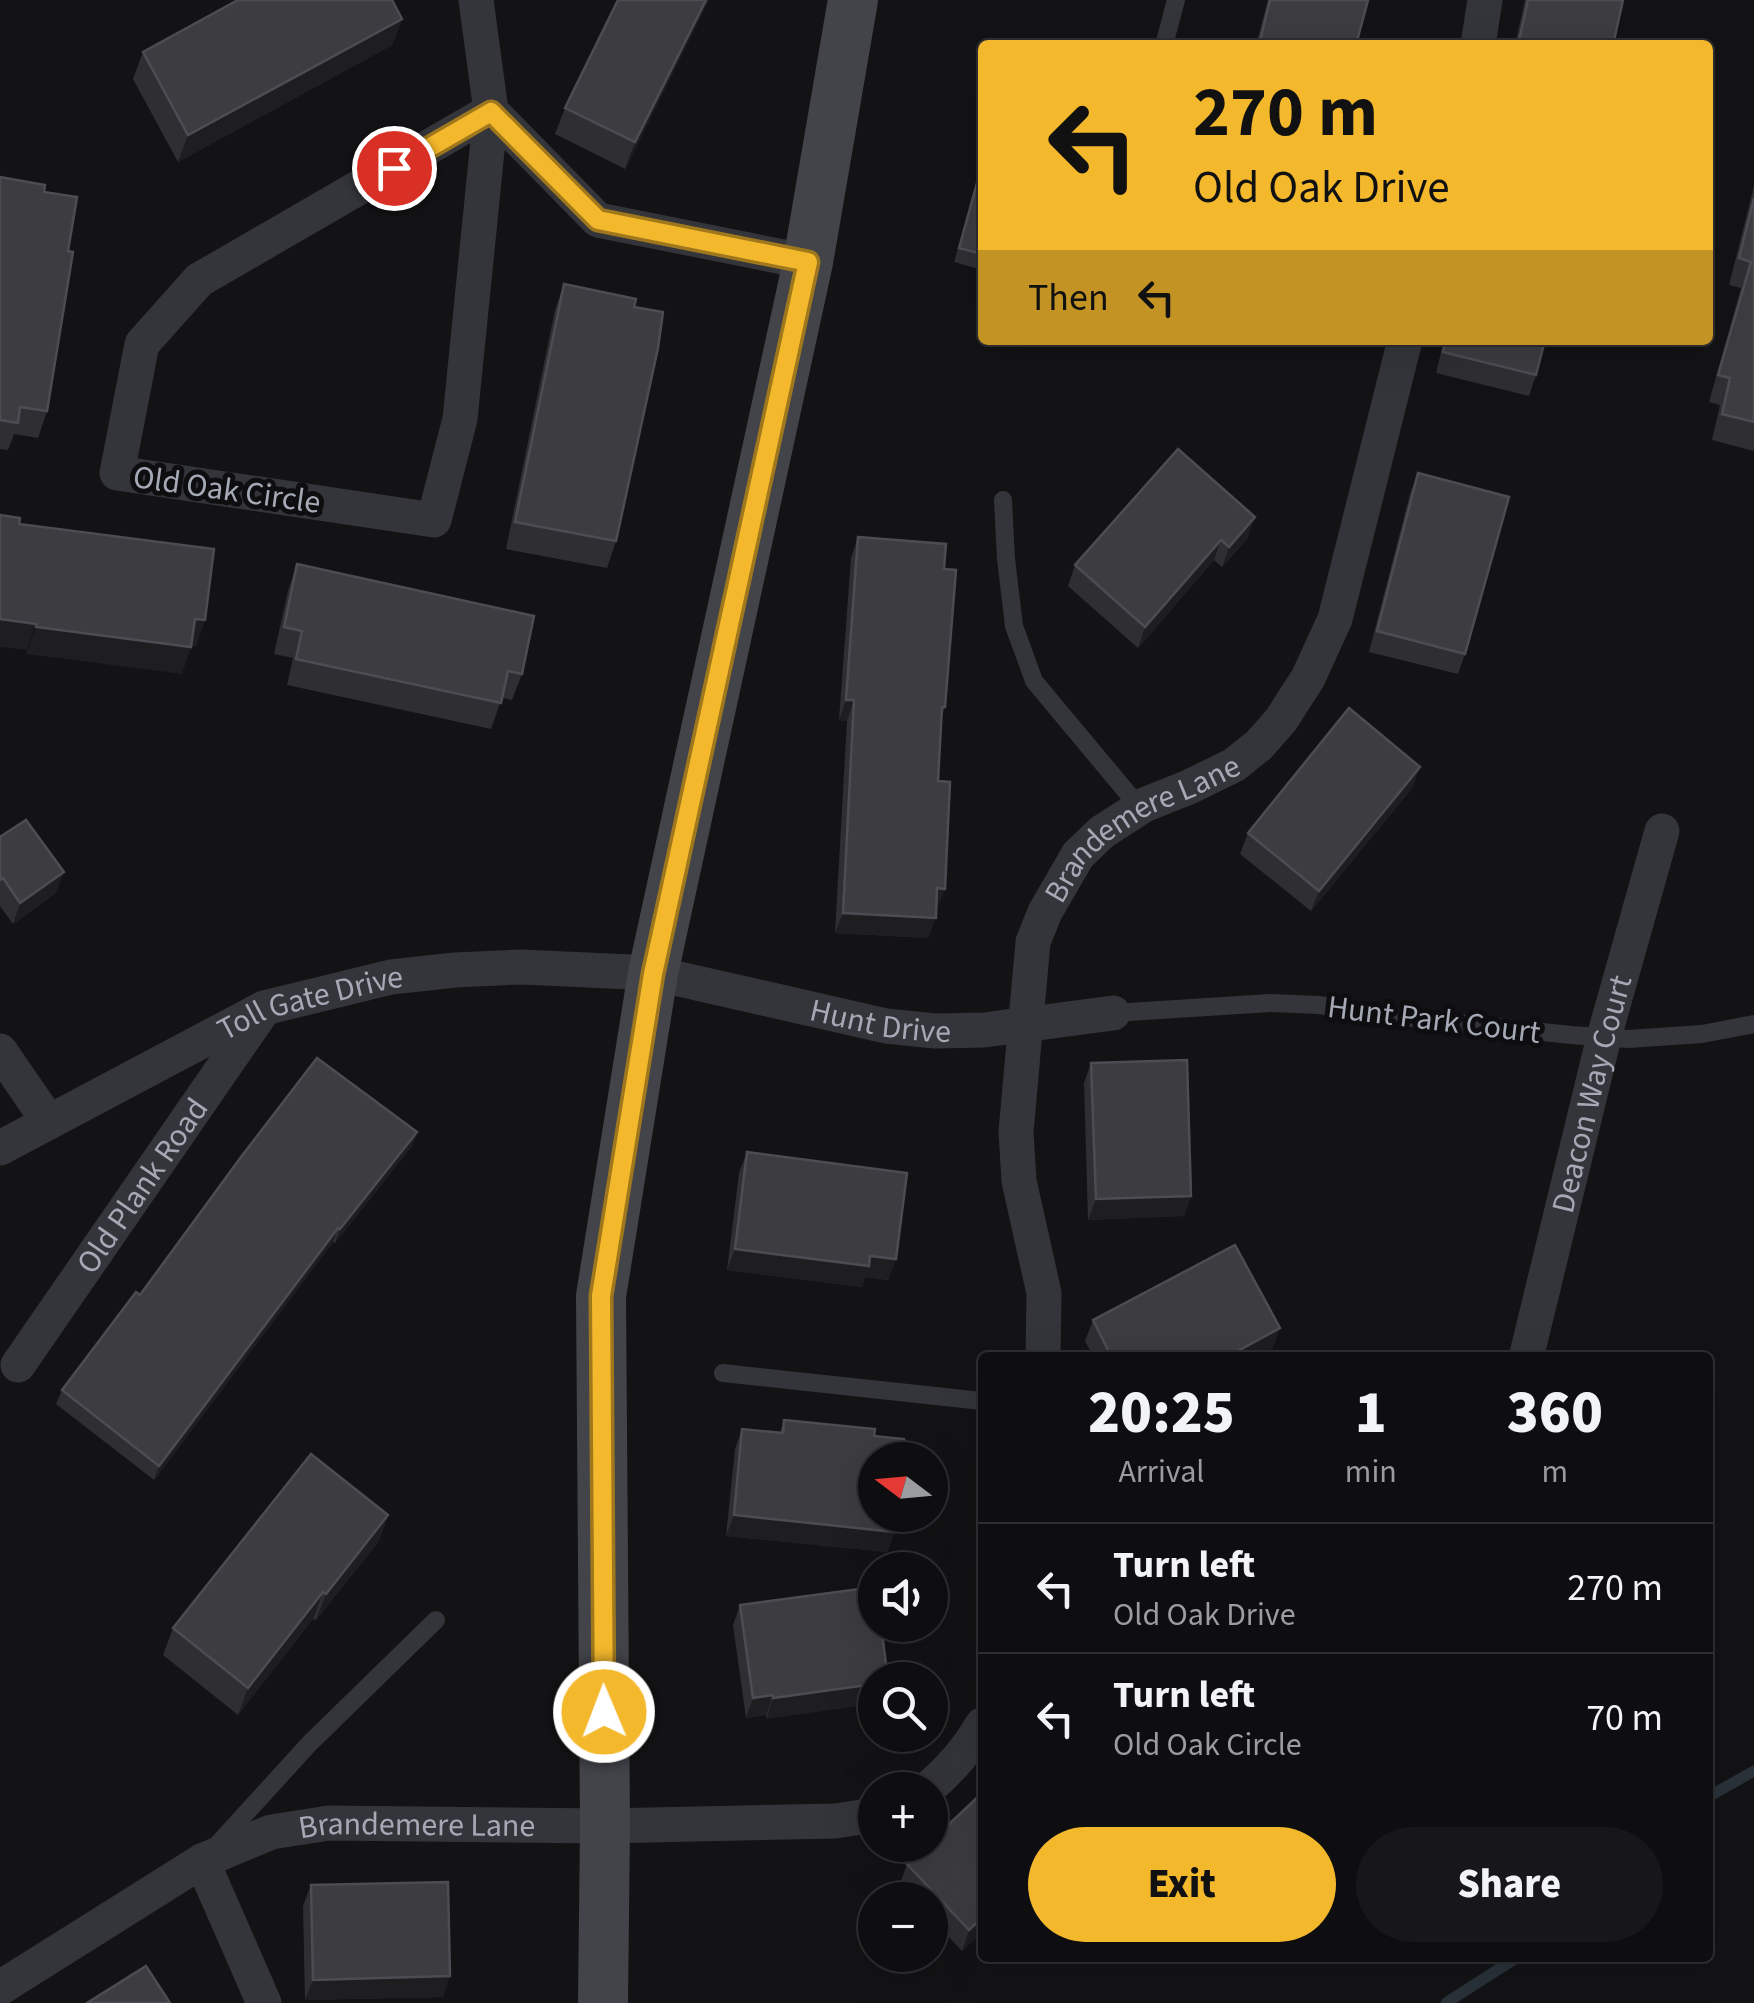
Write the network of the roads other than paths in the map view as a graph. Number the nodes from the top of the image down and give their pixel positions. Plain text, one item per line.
1 (476, 0) edge
2 (852, 0) edge
3 (1176, 0) edge
4 (1485, 0) edge
5 (1165, 40) edge
6 (1479, 40) edge
7 (491, 112) junction
8 (808, 262) junction
9 (1404, 345) edge
10 (1003, 500) dead end
11 (1140, 808) junction
12 (1662, 831) dead end
13 (653, 974) junction
14 (264, 1008) junction
15 (1114, 1013) joint
16 (1024, 1024) junction
17 (1754, 1024) edge
18 (1604, 1037) junction
19 (0, 1051) edge
20 (49, 1122) junction
21 (0, 1148) edge
22 (1043, 1352) edge
23 (1527, 1352) edge
24 (18, 1365) dead end
25 (722, 1373) dead end
26 (978, 1401) edge
27 (436, 1620) dead end
28 (978, 1731) edge
29 (946, 1772) edge
30 (858, 1818) edge
31 (605, 1826) junction
32 (202, 1861) junction
33 (0, 1988) edge
34 (264, 2003) edge
35 (604, 2003) edge

1 - 7 street
2 - 8 street
3 - 5 lane
4 - 6 street
7 - 7 street, Old Oak Circle
7 - 8 street
8 - 13 street
9 - 11 street, Brandemere Lane
10 - 11 lane
11 - 16 street, Brandemere Lane
12 - 18 street, Deacon Way Court
13 - 14 street, Toll Gate Drive
13 - 16 street, Hunt Drive
13 - 31 street
14 - 20 street, Toll Gate Drive
14 - 24 street, Old Plank Road
15 - 16 street, Hunt Drive
15 - 18 lane, Hunt Park Court
16 - 22 street, Brandemere Lane
17 - 18 lane, Hunt Park Court
18 - 23 street, Deacon Way Court
19 - 20 street
20 - 21 street, Toll Gate Drive
25 - 26 lane
27 - 32 lane
28 - 29 street
30 - 31 street, Brandemere Lane
31 - 32 street, Brandemere Lane
31 - 35 street
32 - 33 street, Brandemere Lane
32 - 34 street

